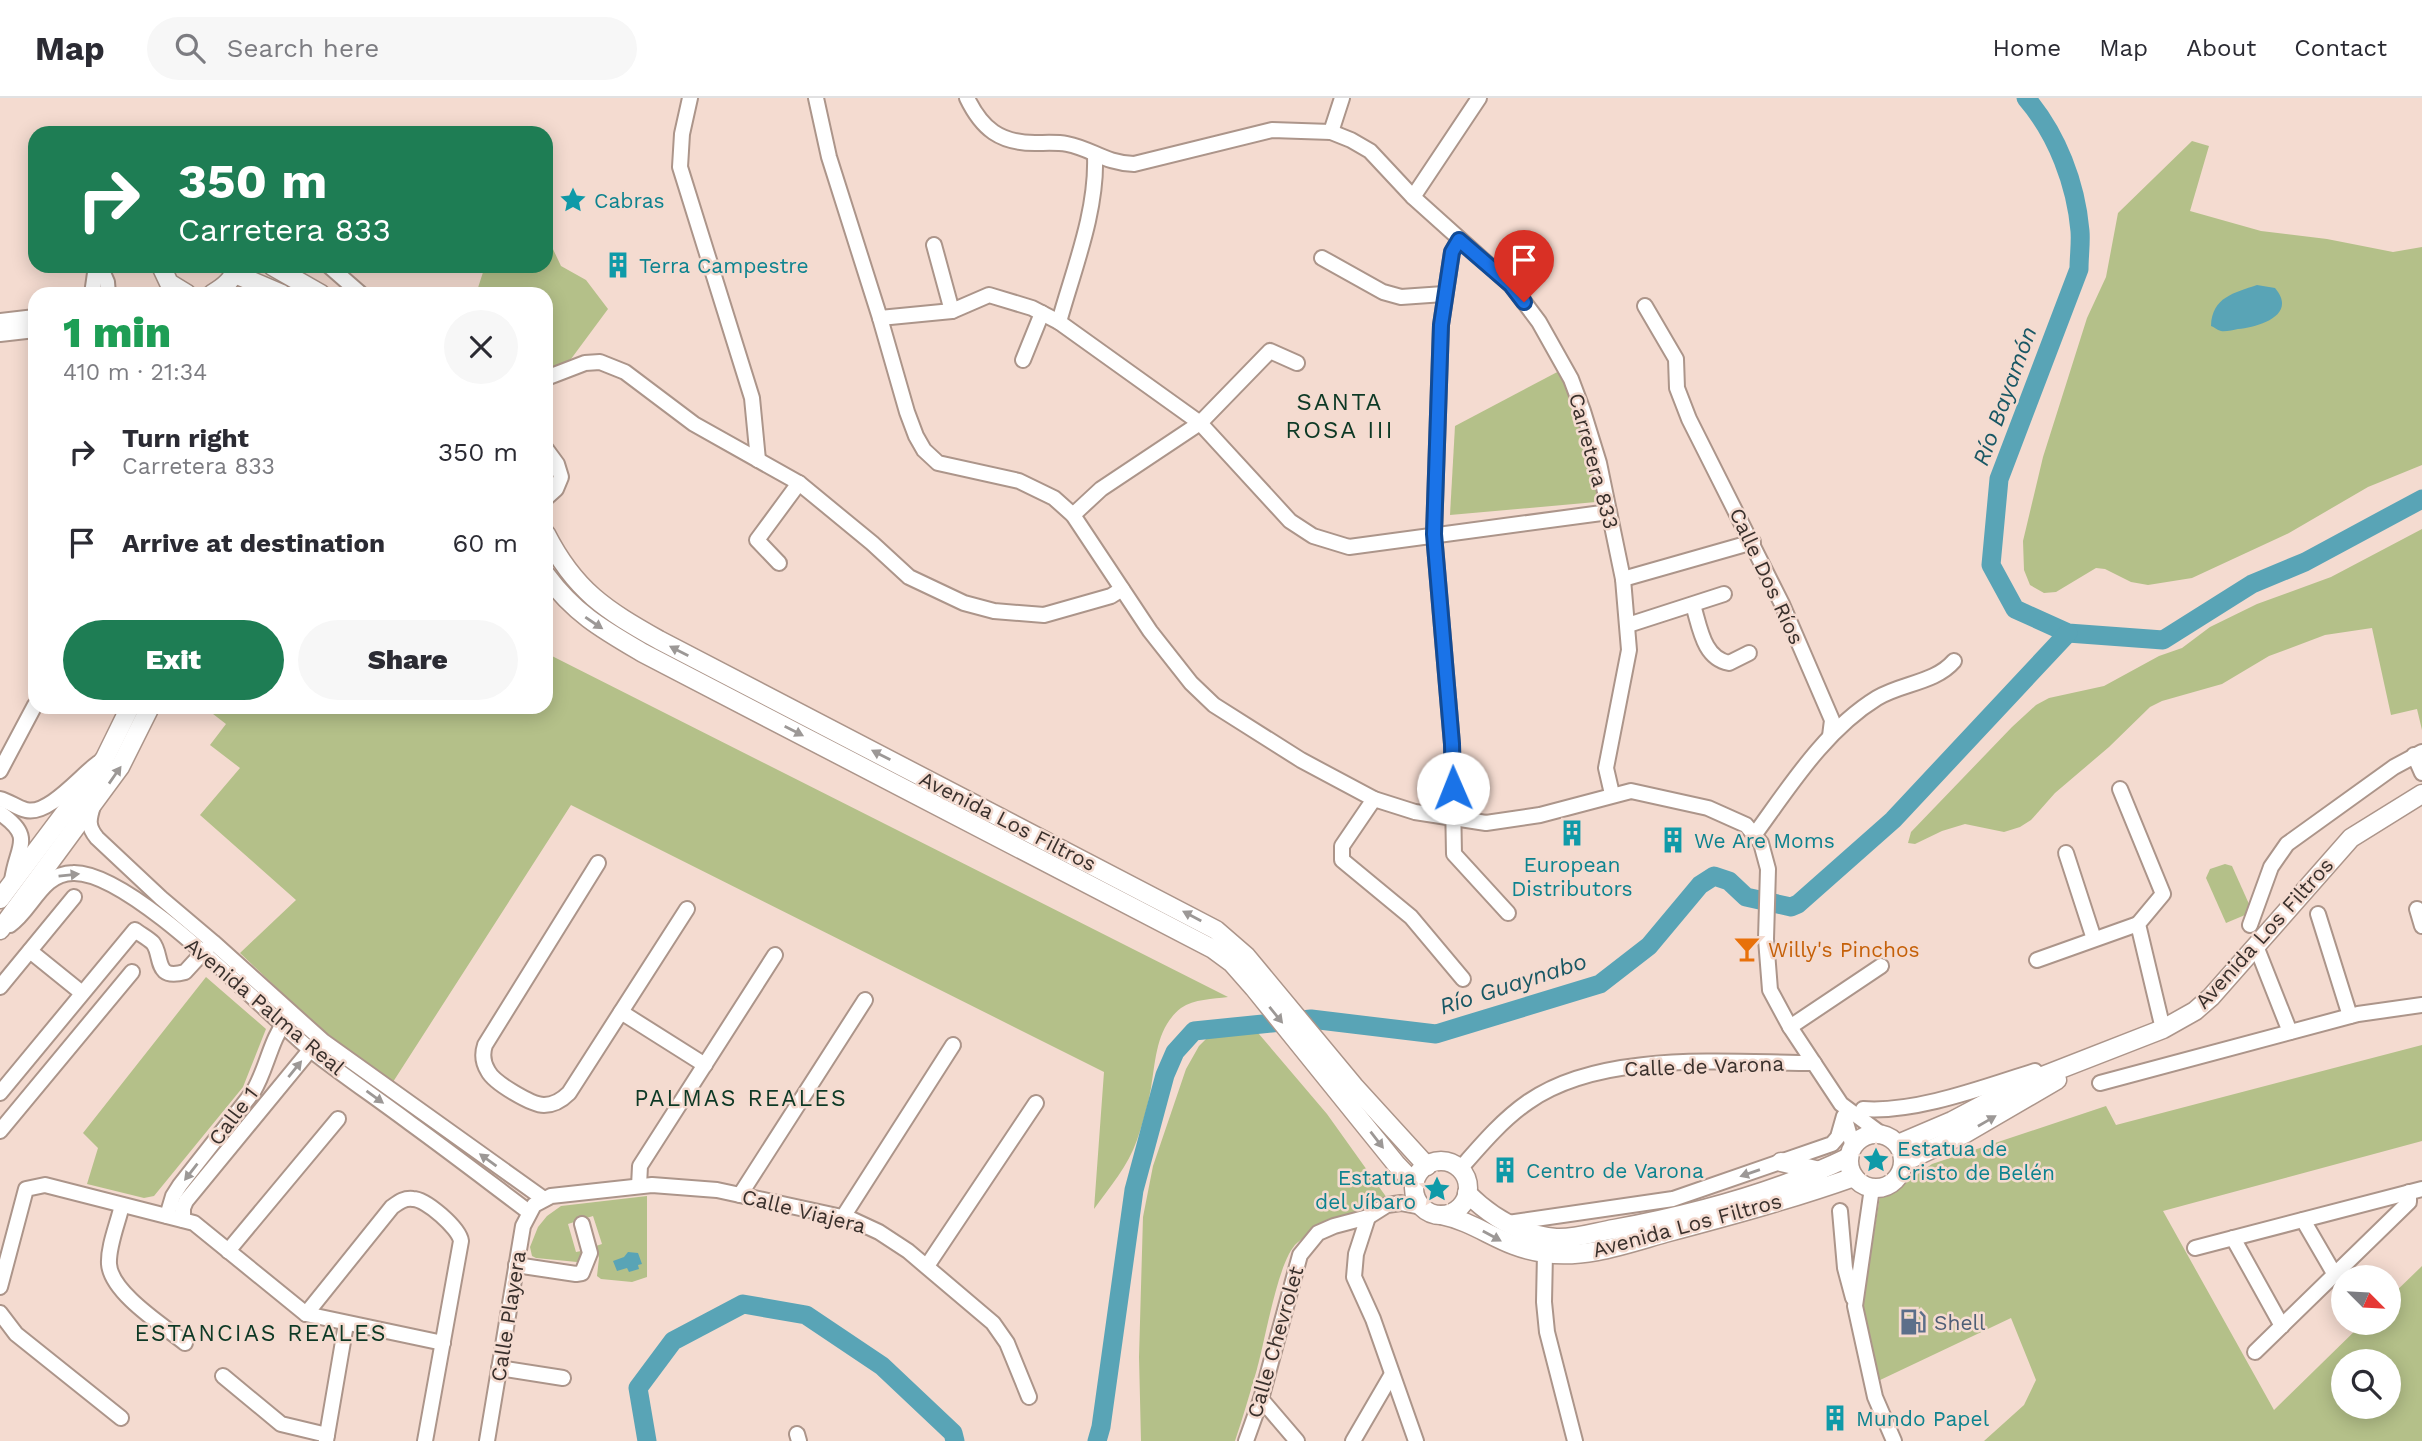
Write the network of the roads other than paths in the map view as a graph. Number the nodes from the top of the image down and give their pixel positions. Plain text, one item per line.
1 (690, 98) edge
2 (816, 98) edge
3 (967, 98) edge
4 (1342, 98) edge
5 (1479, 98) edge
6 (1331, 132) junction
7 (1095, 156) junction
8 (1412, 198) junction
9 (1459, 240) junction
10 (934, 246) dead end
11 (1322, 258) dead end
12 (164, 273) edge
13 (242, 273) edge
14 (284, 273) edge
15 (337, 273) edge
16 (176, 287) edge
17 (269, 287) edge
18 (309, 287) edge
19 (353, 287) edge
20 (1444, 294) junction
21 (1646, 306) dead end
22 (952, 310) junction
23 (1042, 313) junction
24 (28, 318) edge
25 (880, 318) junction
26 (0, 321) edge
27 (1059, 322) junction
28 (28, 331) edge
29 (0, 334) edge
30 (1023, 360) dead end
31 (1297, 363) dead end
32 (553, 375) edge
33 (1200, 423) junction
34 (553, 459) edge
35 (758, 460) junction
36 (799, 483) junction
37 (553, 492) edge
38 (1609, 512) junction
39 (1073, 515) junction
40 (1434, 534) junction
41 (1753, 542) junction
42 (553, 549) edge
43 (779, 563) dead end
44 (1623, 579) junction
45 (553, 585) edge
46 (1122, 589) junction
47 (1724, 594) dead end
48 (1693, 605) junction
49 (1628, 625) junction
50 (1749, 653) dead end
51 (1955, 662) dead end
52 (30, 714) edge
53 (127, 714) edge
54 (147, 714) edge
55 (1830, 736) junction
56 (2418, 754) edge
57 (105, 758) junction
58 (0, 771) edge
59 (2422, 774) edge
60 (2120, 789) dead end
61 (2422, 793) edge
62 (1612, 794) junction
63 (0, 799) edge
64 (1374, 799) junction
65 (94, 803) junction
66 (0, 813) edge
67 (1454, 818) junction
68 (1755, 834) junction
69 (2066, 853) dead end
70 (598, 863) dead end
71 (12, 883) junction
72 (74, 897) dead end
73 (0, 899) edge
74 (687, 909) dead end
75 (2417, 909) dead end
76 (1508, 913) dead end
77 (2318, 914) dead end
78 (2138, 924) junction
79 (2250, 925) dead end
80 (2422, 926) edge
81 (184, 927) junction
82 (0, 931) edge
83 (2094, 939) junction
84 (154, 944) junction
85 (2256, 946) junction
86 (208, 947) junction
87 (30, 951) junction
88 (775, 956) dead end
89 (1239, 960) junction
90 (2038, 960) dead end
91 (1881, 966) dead end
92 (132, 972) dead end
93 (1462, 979) dead end
94 (0, 987) edge
95 (82, 993) junction
96 (865, 1000) dead end
97 (2422, 1005) edge
98 (621, 1012) junction
99 (293, 1013) junction
100 (2350, 1016) junction
101 (283, 1025) junction
102 (1790, 1027) junction
103 (2163, 1029) junction
104 (2290, 1032) junction
105 (315, 1044) junction
106 (39, 1045) junction
107 (953, 1045) dead end
108 (2096, 1055) junction
109 (58, 1061) junction
110 (1814, 1063) junction
111 (705, 1065) junction
112 (2100, 1083) dead end
113 (1348, 1091) junction
114 (0, 1093) edge
115 (1036, 1103) dead end
116 (1863, 1109) dead end
117 (1843, 1110) junction
118 (338, 1119) dead end
119 (0, 1131) edge
120 (1880, 1133) junction
121 (1898, 1144) junction
122 (1851, 1152) junction
123 (1782, 1162) junction
124 (1904, 1162) junction
125 (1427, 1166) junction
126 (1460, 1169) junction
127 (1820, 1171) junction
128 (1854, 1177) junction
129 (1415, 1184) junction
130 (639, 1186) junction
131 (1872, 1188) junction
132 (2416, 1190) edge
133 (1467, 1193) junction
134 (740, 1195) junction
135 (544, 1199) junction
136 (122, 1205) junction
137 (1422, 1207) junction
138 (1840, 1211) dead end
139 (529, 1212) junction
140 (1441, 1215) junction
141 (167, 1216) junction
142 (843, 1217) junction
143 (1368, 1217) junction
144 (183, 1220) junction
145 (2303, 1220) junction
146 (1507, 1223) junction
147 (582, 1224) dead end
148 (2233, 1238) junction
149 (2195, 1248) dead end
150 (228, 1251) junction
151 (1545, 1254) junction
152 (516, 1265) junction
153 (2335, 1265) edge
154 (2350, 1265) edge
155 (927, 1266) junction
156 (2331, 1283) edge
157 (0, 1287) edge
158 (1855, 1306) junction
159 (0, 1313) edge
160 (306, 1314) junction
161 (346, 1324) junction
162 (2282, 1326) junction
163 (185, 1343) dead end
164 (443, 1343) junction
165 (2255, 1352) dead end
166 (499, 1368) junction
167 (1392, 1374) junction
168 (223, 1376) dead end
169 (563, 1378) dead end
170 (1029, 1397) dead end
171 (1261, 1399) junction
172 (121, 1418) dead end
173 (326, 1438) edge
174 (425, 1441) edge
175 (487, 1441) edge
176 (1246, 1441) edge
177 (1297, 1441) edge
178 (1353, 1441) edge
179 (1416, 1441) edge
180 (1575, 1441) edge
181 (1894, 1441) edge

1 - 35 street
2 - 25 street
3 - 7 street, Carretera 833
4 - 6 street
5 - 8 street
6 - 7 street, Carretera 833
6 - 8 street, Carretera 833
7 - 27 street
8 - 9 street, Carretera 833
9 - 20 street
9 - 38 street, Carretera 833
10 - 22 street
11 - 20 street
12 - 16 main road
13 - 17 main road
14 - 18 main road
15 - 19 street
20 - 40 street
21 - 41 street, Calle Dos Ríos
22 - 23 street
22 - 25 street
23 - 27 street
23 - 30 street
24 - 26 street
25 - 39 street
27 - 33 street
28 - 29 street
31 - 33 street
32 - 35 street
33 - 39 street
33 - 40 street
34 - 37 street
35 - 36 street
36 - 43 street
36 - 46 street
38 - 40 street
38 - 44 street, Carretera 833
39 - 46 street
40 - 67 street
41 - 44 street
41 - 55 street, Calle Dos Ríos
89 -> 42 main road, Avenida Los Filtros
44 - 49 street, Carretera 833
45 -> 89 main road, Avenida Los Filtros
46 - 64 street
47 - 48 street
48 - 49 street
48 - 50 street
49 - 62 street, Carretera 833
51 - 55 street
52 - 58 street
53 - 57 main road
65 -> 54 main road
55 - 68 street
56 - 59 street
56 - 79 street
57 - 63 street
57 - 71 main road
60 - 78 street
61 - 85 main road, Avenida Los Filtros
62 - 67 street
62 - 68 street
64 - 67 street
64 - 93 street
65 - 81 street
65 - 82 main road
66 - 71 street
67 - 76 street
68 - 102 street
69 - 83 street
70 - 98 street
71 - 73 main road
72 - 87 street
74 - 98 street
75 - 80 street
77 - 100 street
78 - 83 street
78 - 103 street
82 -> 81 street, Avenida Palma Real
81 - 84 street
81 - 86 street
83 - 90 street
84 - 86 street
84 - 95 street
85 - 103 main road, Avenida Los Filtros
85 - 104 street
86 - 99 street, Avenida Palma Real
86 - 101 street, Avenida Palma Real
87 - 94 street
87 - 95 street
88 - 111 street
89 - 113 main road, Avenida Los Filtros
91 - 102 street
92 - 109 street
95 - 106 street
96 - 134 street
97 - 100 street
98 - 111 street
99 - 101 street, Calle 1
99 - 105 street, Avenida Palma Real
100 - 104 street
101 - 105 street, Avenida Palma Real
101 -> 141 street, Calle 1
102 - 110 street
103 - 108 main road, Avenida Los Filtros
104 - 112 street
135 -> 105 street, Avenida Palma Real
105 -> 139 street, Avenida Palma Real
144 -> 105 street, Calle 1
106 - 109 street
106 - 114 street
107 - 142 street
108 - 116 street
108 - 121 main road, Avenida Los Filtros
124 -> 108 main road, Avenida Los Filtros
109 - 119 street
110 - 117 street
110 - 126 street, Calle de Varona
111 - 130 street
113 - 125 main road, Avenida Los Filtros
113 -> 129 main road, Avenida Los Filtros
115 - 155 street
117 - 120 street
117 - 122 street
117 - 123 street
118 - 150 street
120 - 121 main road
120 - 122 main road
121 - 124 main road
122 - 127 main road, Avenida Los Filtros
122 - 128 main road
123 - 127 main road
123 -> 146 street
124 - 131 main road
125 - 126 main road
125 - 129 main road
126 - 133 main road
127 - 146 main road, Avenida Los Filtros
128 - 131 main road
128 - 151 main road, Avenida Los Filtros
129 - 137 main road
130 - 134 street, Calle Viajera
130 - 135 street, Calle Viajera
131 - 158 street
132 - 145 street
132 - 154 street
133 - 140 main road
133 - 146 main road, Avenida Los Filtros
134 - 142 street, Calle Viajera
135 - 139 street
136 - 141 street
136 - 157 street
136 - 163 street
137 - 140 main road
137 - 143 street, Calle Chevrolet
138 - 158 street
139 - 152 street, Calle Playera
140 -> 151 main road, Avenida Los Filtros
141 - 144 street
142 - 155 street, Calle Viajera
143 - 167 street
143 - 171 street, Calle Chevrolet
144 - 150 street
145 - 148 street
145 - 153 street
147 - 152 street
148 - 149 street
148 - 162 street
150 - 160 street
151 - 180 street
152 - 166 street, Calle Playera
155 - 170 street, Calle Viajera
156 - 162 street
158 - 181 street
159 - 172 street
160 - 161 street
160 - 164 street
161 - 164 street
161 - 173 street
162 - 165 street
164 - 174 street
166 - 169 street
166 - 175 street, Calle Playera
167 - 178 street
167 - 179 street
168 - 173 street
171 - 176 street, Calle Chevrolet
171 - 177 street

